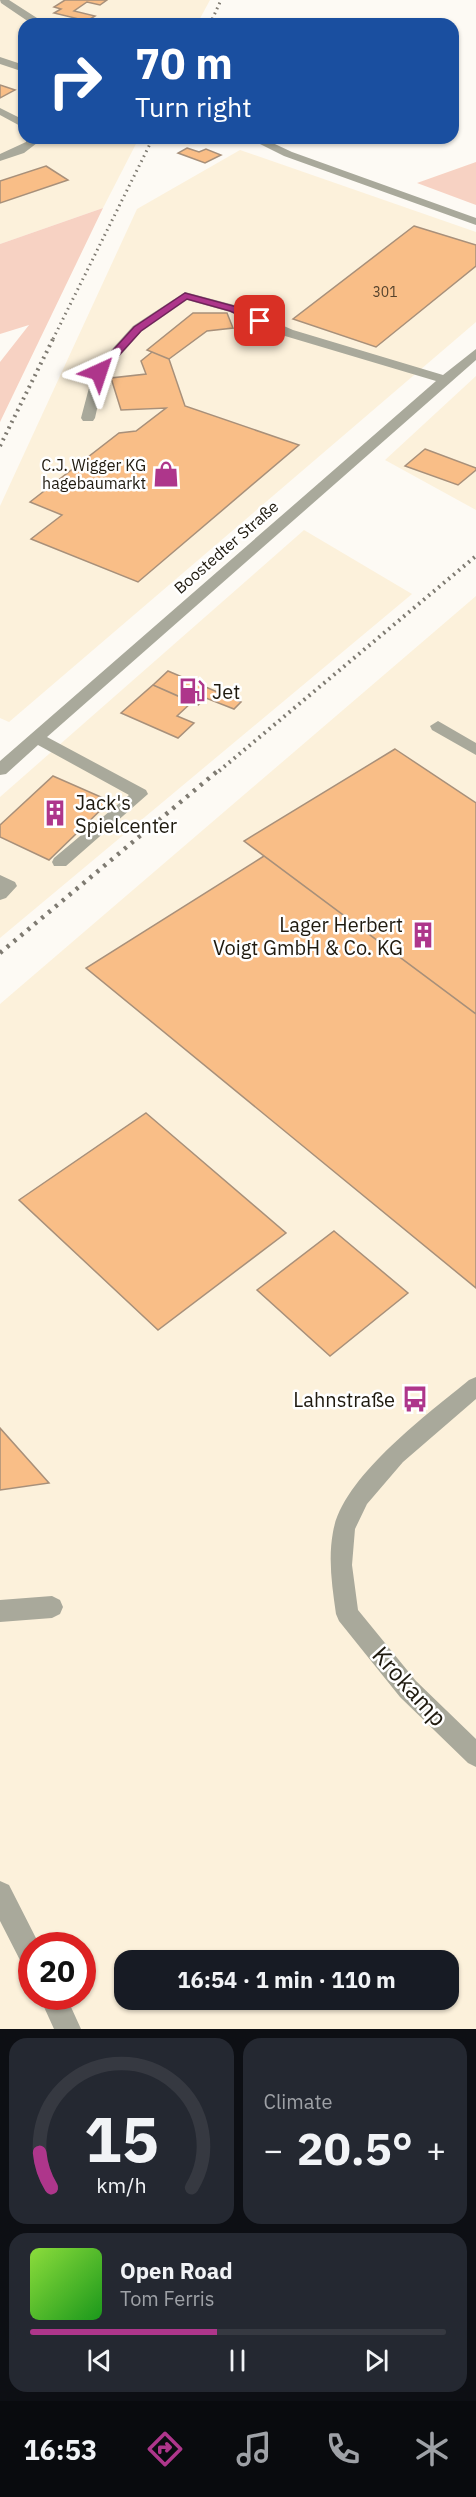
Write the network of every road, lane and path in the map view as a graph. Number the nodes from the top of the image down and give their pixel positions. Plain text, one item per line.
1 (3, 1) edge
2 (30, 18) edge
3 (0, 60) edge
4 (18, 67) edge
5 (0, 111) edge
6 (18, 122) edge
7 (30, 144) edge
8 (267, 144) edge
9 (0, 158) edge
10 (476, 222) edge
11 (476, 353) edge
12 (463, 364) junction
13 (476, 372) edge
14 (445, 380) junction
15 (88, 418) dead end
16 (438, 726) dead end
17 (36, 738) junction
18 (476, 750) edge
19 (0, 770) edge
20 (60, 862) dead end
21 (0, 881) edge
22 (0, 894) edge
23 (476, 1386) edge
24 (52, 1607) dead end
25 (0, 1611) edge
26 (476, 1755) edge
27 (0, 1894) edge
28 (19, 1932) edge
29 (59, 2010) edge
30 (68, 2029) edge

1 - 2 street
3 - 4 street
5 - 6 street
7 - 9 street
8 - 10 street
11 - 12 street, Boostedter Straße
12 - 13 street
12 - 14 street, Boostedter Straße
14 - 15 street
14 - 17 street, Boostedter Straße
16 - 18 street
17 - 19 street, Boostedter Straße
17 - 20 street
21 - 22 street
23 - 26 street, Krokamp
24 - 25 street
27 - 28 street
29 - 30 street

